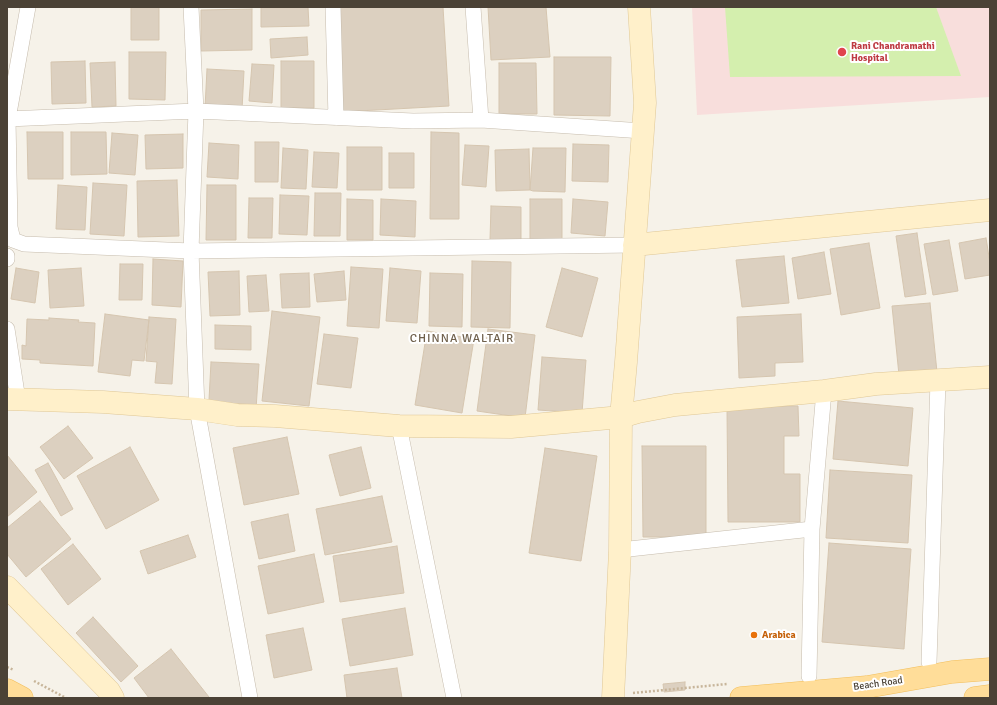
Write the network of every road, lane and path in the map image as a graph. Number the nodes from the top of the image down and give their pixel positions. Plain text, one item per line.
1 (28, 7) edge
2 (191, 7) edge
3 (333, 7) edge
4 (473, 7) edge
5 (639, 7) edge
6 (196, 111) junction
7 (336, 118) junction
8 (8, 119) edge
9 (481, 120) junction
10 (643, 131) junction
11 (990, 210) edge
12 (634, 244) junction
13 (191, 251) junction
14 (7, 329) edge
15 (990, 377) edge
16 (938, 381) junction
17 (824, 391) junction
18 (12, 399) edge
19 (197, 409) junction
20 (621, 418) junction
21 (399, 426) junction
22 (812, 528) junction
23 (620, 550) junction
24 (7, 586) edge
25 (929, 662) dead end
26 (7, 667) edge
27 (990, 669) edge
28 (20, 674) dead end
29 (809, 676) dead end
30 (28, 689) edge
31 (7, 690) edge
32 (868, 692) edge
33 (990, 696) edge
34 (66, 698) edge
35 (113, 698) edge
36 (250, 698) edge
37 (454, 698) edge
38 (613, 698) edge
39 (741, 698) edge
40 (976, 698) edge

1 - 8 street
2 - 6 street
3 - 7 street
4 - 9 street
5 - 10 street
6 - 7 street
6 - 8 street
6 - 13 street
7 - 9 street
8 - 13 street
9 - 10 street
10 - 12 street
11 - 12 street
12 - 13 street
12 - 20 street
13 - 19 street
14 - 18 street
15 - 16 street
16 - 17 street
16 - 25 street
17 - 20 street
17 - 22 street
18 - 19 street
19 - 21 street
19 - 36 street
20 - 21 street
20 - 23 street
21 - 37 street
22 - 23 street
22 - 29 street
23 - 38 street
24 - 35 street
26 - 28 path
27 - 32 main road, Beach Road
30 - 31 main road
30 - 34 path
32 - 39 main road, Beach Road
33 - 40 main road

